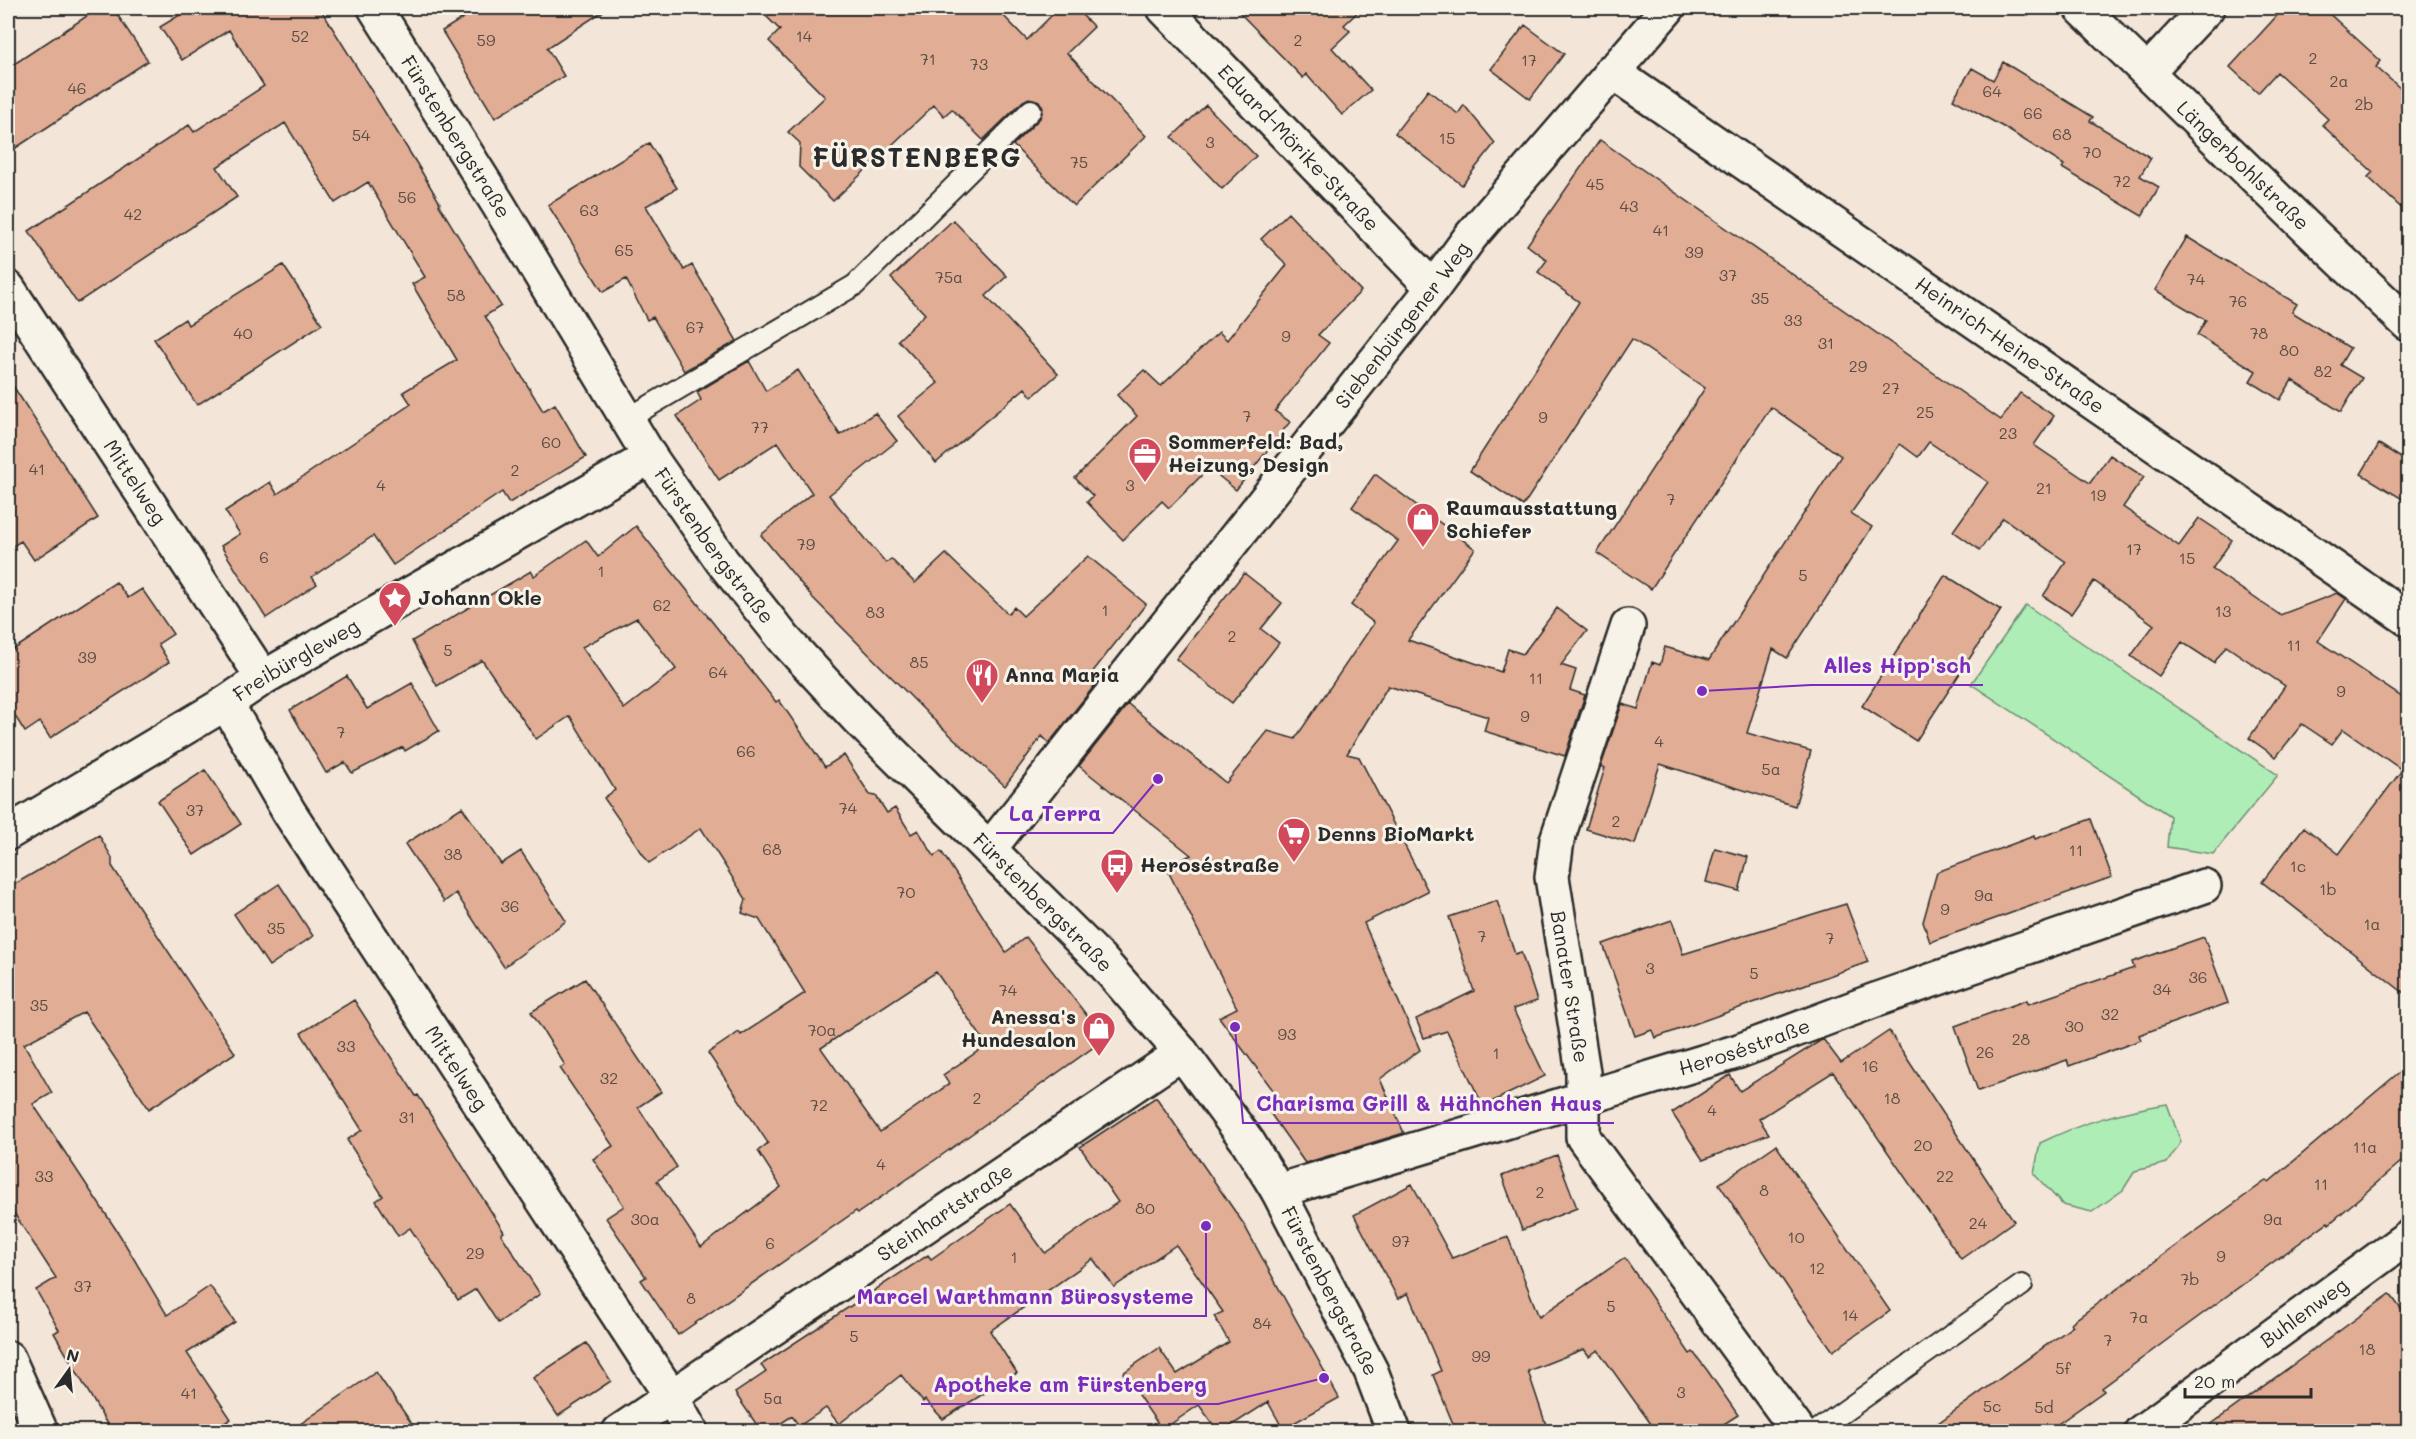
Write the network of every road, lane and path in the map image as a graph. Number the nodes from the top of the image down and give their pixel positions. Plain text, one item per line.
1 (375, 8) edge
2 (1164, 8) edge
3 (1668, 8) edge
4 (2081, 8) edge
5 (2207, 8) edge
6 (2148, 70) junction
7 (1611, 71) junction
8 (1031, 110) dead end
9 (8, 288) edge
10 (1433, 288) junction
11 (2406, 316) edge
12 (627, 419) junction
13 (650, 457) junction
14 (2409, 619) edge
15 (1629, 626) dead end
16 (263, 678) junction
17 (226, 703) junction
18 (8, 832) edge
19 (990, 848) junction
20 (2204, 886) dead end
21 (1182, 1053) junction
22 (1582, 1100) junction
23 (1278, 1191) junction
24 (2409, 1237) edge
25 (2022, 1285) dead end
26 (8, 1358) edge
27 (671, 1396) junction
28 (41, 1431) edge
29 (619, 1431) edge
30 (691, 1431) edge
31 (1394, 1431) edge
32 (1799, 1431) edge
33 (1815, 1431) edge
34 (2141, 1431) edge

1 - 12 street, Fürstenbergstraße
2 - 10 street, Eduard-Mörike-Straße
3 - 7 street, Siebenbürgener Weg
4 - 6 street, Längerbohlstraße
5 - 6 street
6 - 11 street, Längerbohlstraße
7 - 10 street, Siebenbürgener Weg
7 - 14 street, Heinrich-Heine-Straße
8 - 12 lane
9 - 16 street, Mittelweg
10 - 19 street, Siebenbürgener Weg
12 - 13 street, Fürstenbergstraße
13 - 16 street, Freibürgleweg
13 - 19 street, Fürstenbergstraße
15 - 22 street, Banater Straße
16 - 17 street, Freibürgleweg
17 - 18 street, Freibürgleweg
17 - 27 street, Mittelweg
19 - 21 street, Fürstenbergstraße
20 - 22 street, Heroséstraße
21 - 23 street, Fürstenbergstraße
21 - 27 street, Steinhartstraße
22 - 23 street, Heroséstraße
22 - 32 street, Banater Straße
23 - 31 street, Fürstenbergstraße
24 - 34 street, Buhlenweg
25 - 33 lane
26 - 28 street
27 - 29 street, Steinhartstraße
27 - 30 street, Mittelweg

